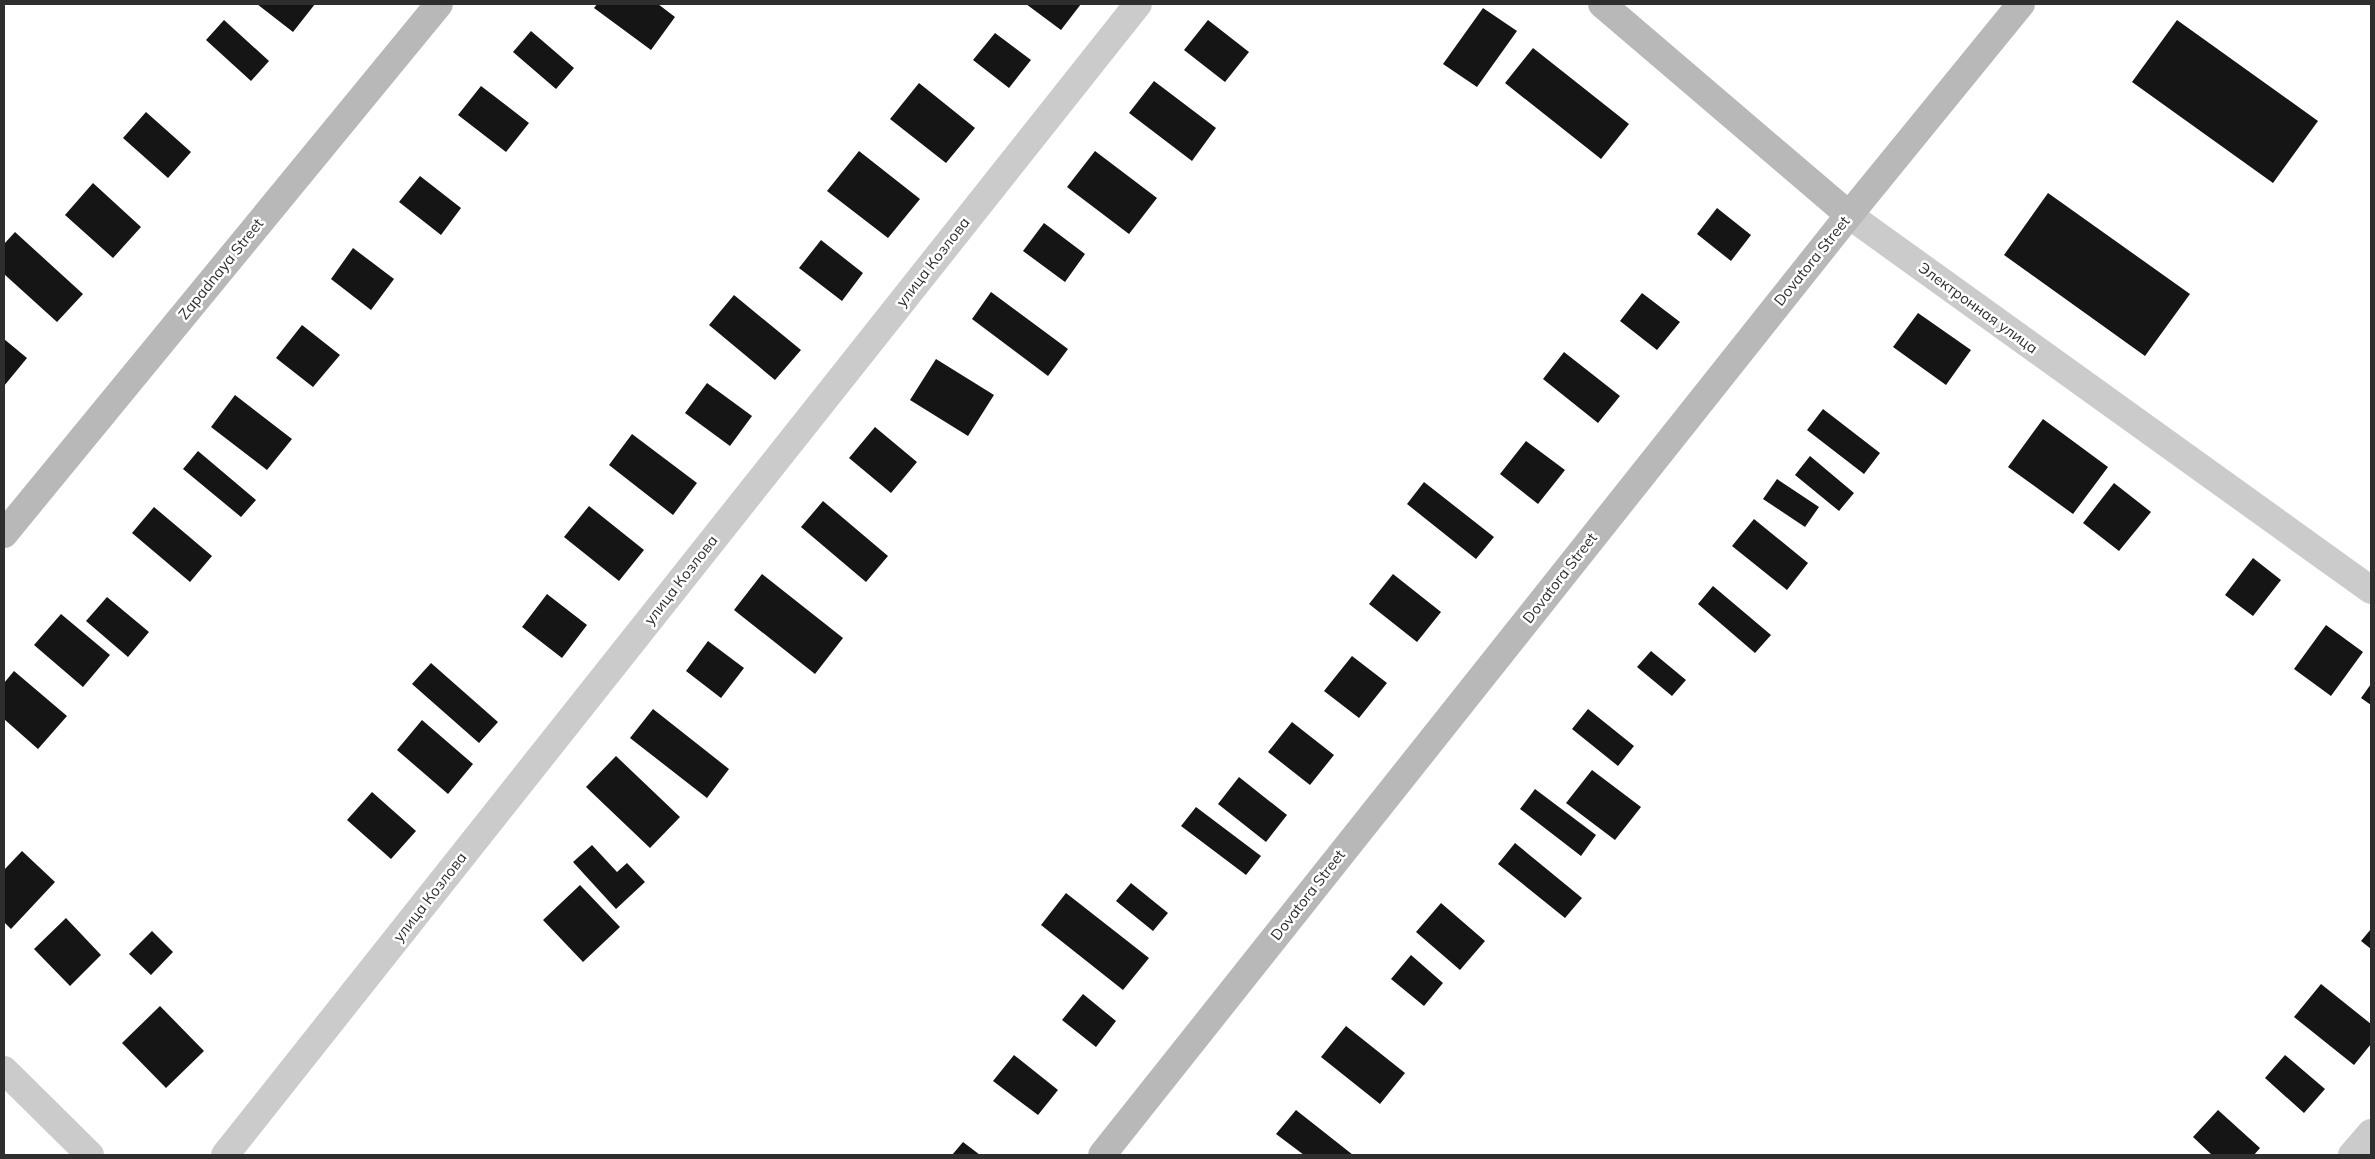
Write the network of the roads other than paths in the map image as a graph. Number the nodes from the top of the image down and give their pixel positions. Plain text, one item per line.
1 (439, 4) edge
2 (1138, 4) edge
3 (1602, 4) edge
4 (2021, 4) edge
5 (1849, 215) junction
6 (4, 534) edge
7 (2371, 590) edge
8 (4, 1070) edge
9 (2371, 1133) edge
10 (90, 1155) edge
11 (224, 1155) edge
12 (1102, 1155) edge
13 (2352, 1155) edge

1 - 6 street, Zapadnaya Street
2 - 11 street, улица Козлова
3 - 5 street, Электронная улица
4 - 5 street, Dovatora Street
5 - 7 street, Электронная улица
5 - 12 street, Dovatora Street
8 - 10 street
9 - 13 street

